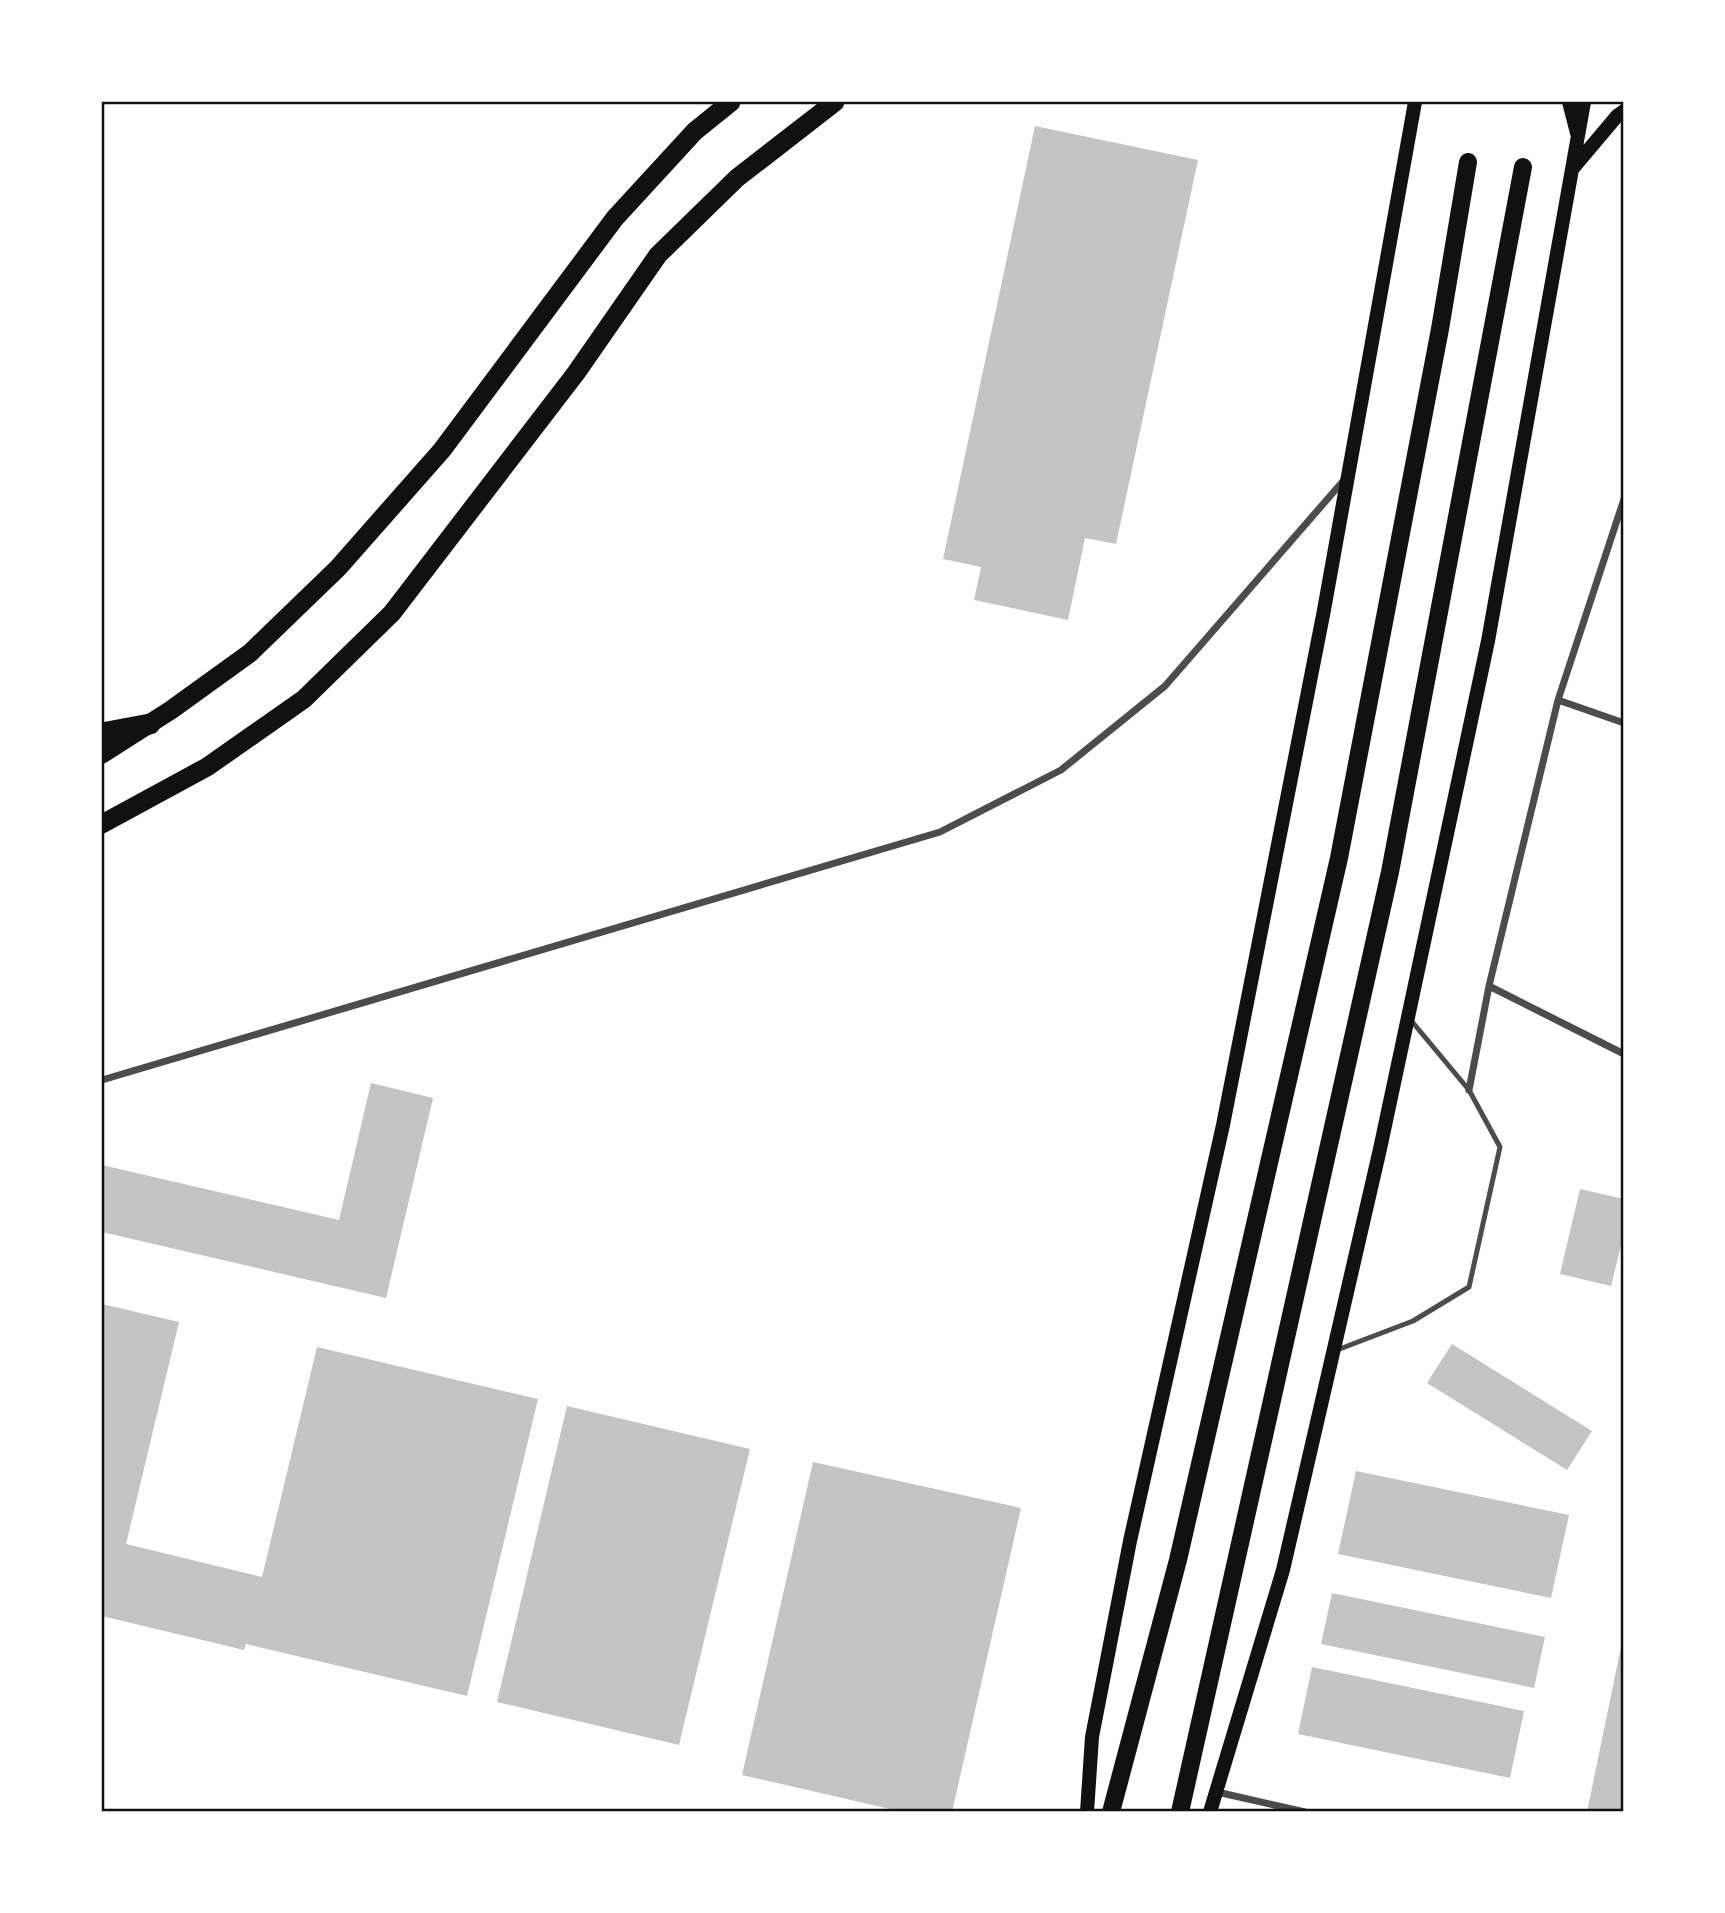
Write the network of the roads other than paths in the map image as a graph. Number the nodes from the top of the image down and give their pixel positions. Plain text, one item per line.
1 (731, 102) edge
2 (835, 102) edge
3 (1569, 102) edge
4 (1584, 102) edge
5 (1415, 103) edge
6 (1623, 111) edge
7 (1578, 138) junction
8 (1468, 162) dead end
9 (1523, 167) dead end
10 (1573, 168) junction
11 (1348, 475) junction
12 (1623, 499) edge
13 (1558, 700) junction
14 (1623, 723) edge
15 (150, 724) junction
16 (102, 733) edge
17 (102, 754) edge
18 (102, 824) edge
19 (1489, 986) junction
20 (1409, 1018) junction
21 (1623, 1054) edge
22 (102, 1080) edge
23 (1469, 1090) junction
24 (1334, 1351) junction
25 (1216, 1792) junction
26 (1087, 1811) edge
27 (1111, 1811) edge
28 (1180, 1811) edge
29 (1210, 1811) edge
30 (1305, 1811) edge

1 - 15 highway
2 - 18 highway
3 - 7 main road
4 - 7 main road
5 - 11 main road
6 - 10 main road
7 - 10 main road
8 - 27 main road
9 - 28 main road
10 - 20 main road
11 - 22 street
11 - 26 main road
12 - 13 street
13 - 14 street
13 - 19 street
15 - 16 highway
15 - 17 highway
19 - 21 street
19 - 23 street
20 - 23 lane
20 - 24 main road
23 - 24 lane
24 - 25 main road
25 - 29 main road
25 - 30 street

